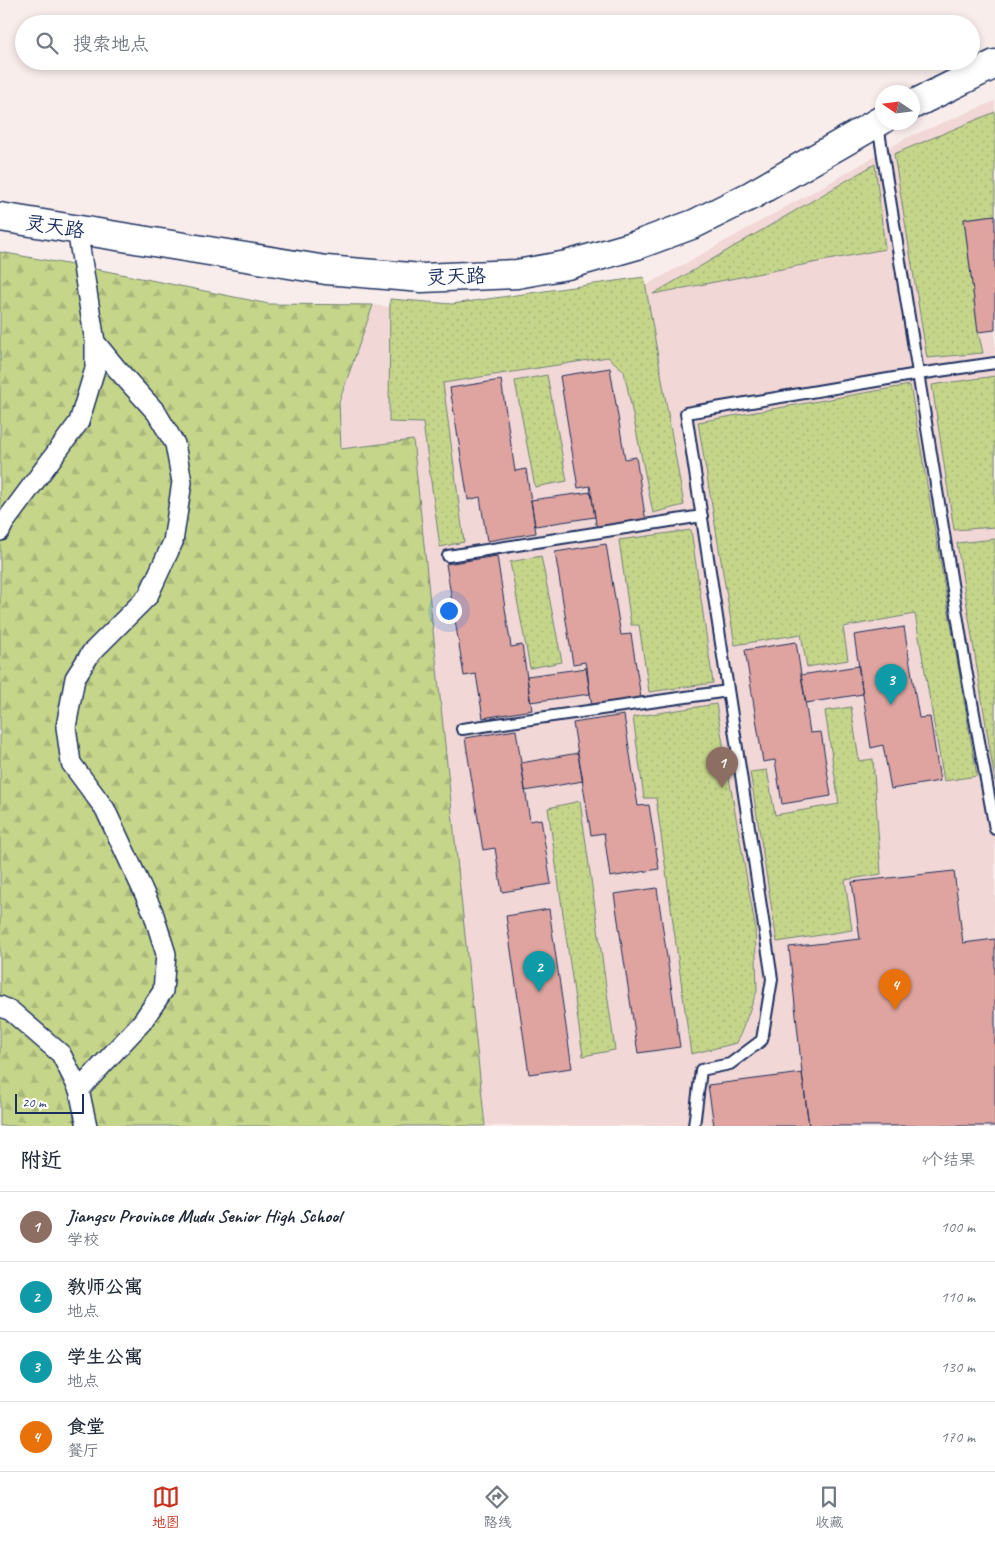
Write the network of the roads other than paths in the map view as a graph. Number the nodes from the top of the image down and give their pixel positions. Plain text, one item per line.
1 (995, 64) edge
2 (920, 101) edge
3 (875, 124) edge
4 (881, 130) edge
5 (0, 217) edge
6 (77, 229) junction
7 (95, 342) junction
8 (995, 363) edge
9 (918, 374) junction
10 (702, 516) junction
11 (0, 531) edge
12 (448, 556) dead end
13 (728, 691) junction
14 (462, 729) dead end
15 (995, 829) edge
16 (0, 1006) edge
17 (79, 1090) junction
18 (87, 1126) edge
19 (694, 1126) edge

1 - 2 street
3 - 6 street, 灵天路
4 - 9 lane
5 - 6 street, 灵天路
6 - 7 street
7 - 11 street
7 - 17 street
8 - 9 lane
9 - 10 lane
9 - 15 lane
10 - 12 lane
10 - 13 lane
13 - 14 lane
13 - 19 lane
16 - 17 street
17 - 18 street

